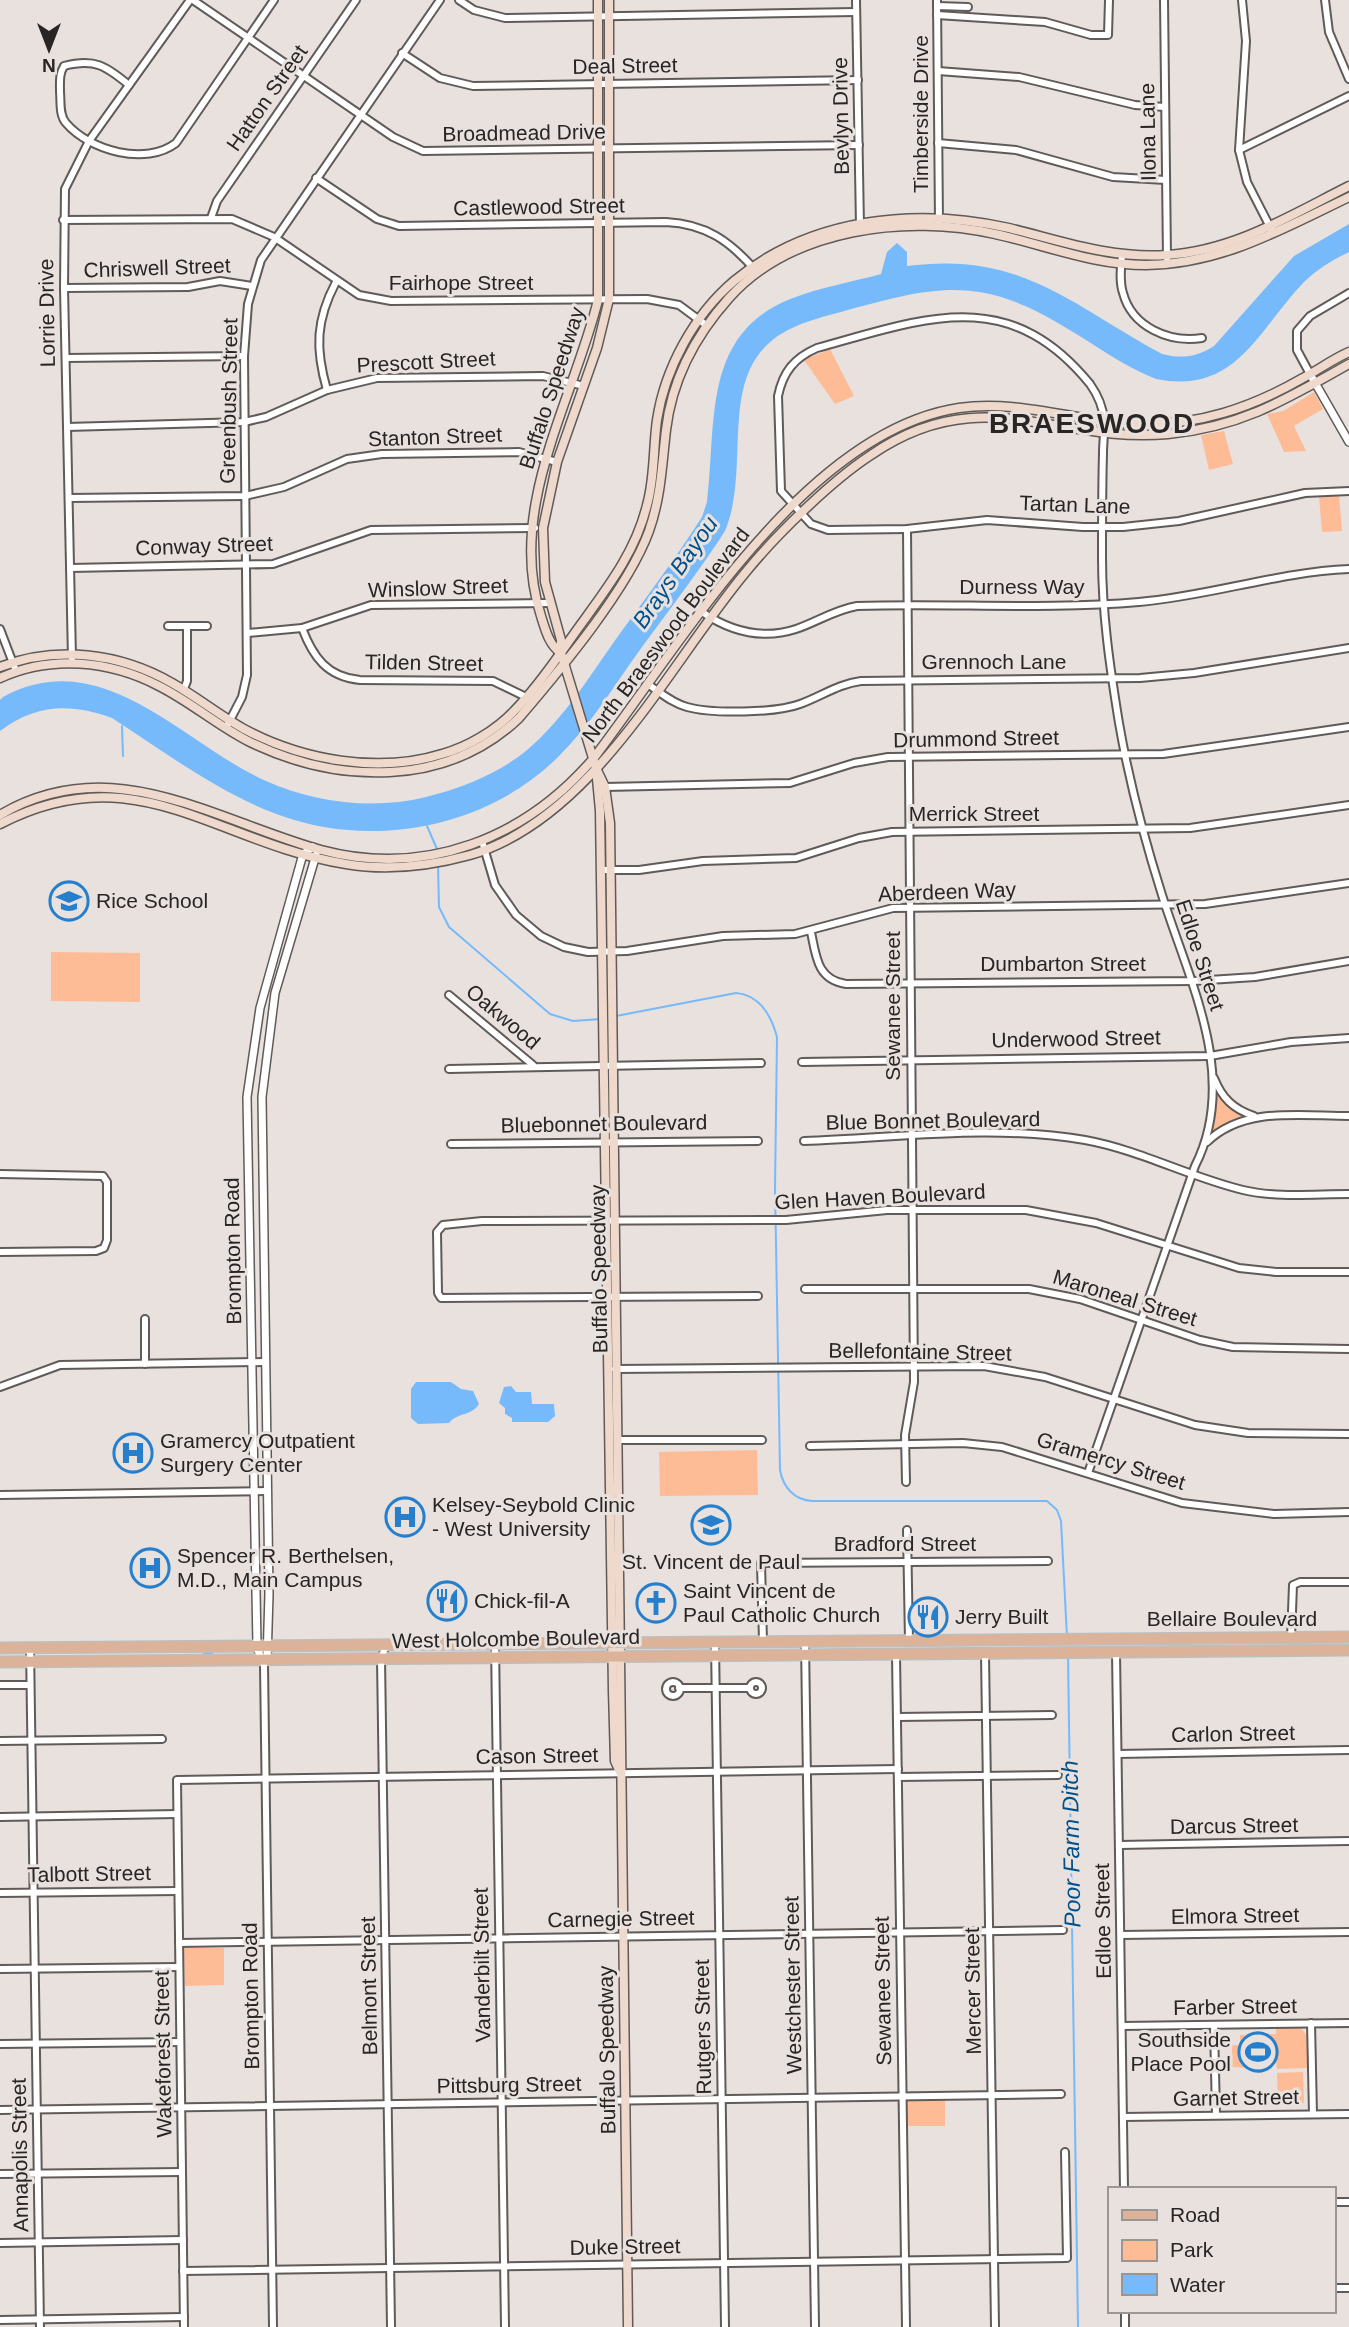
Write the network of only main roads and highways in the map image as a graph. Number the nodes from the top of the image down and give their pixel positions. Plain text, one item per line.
1 (598, 0) edge
2 (609, 0) edge
3 (605, 150) junction
4 (1349, 186) edge
5 (1349, 197) edge
6 (1271, 230) junction
7 (703, 322) junction
8 (1349, 352) edge
9 (1349, 364) edge
10 (932, 414) junction
11 (1199, 420) junction
12 (935, 424) junction
13 (1201, 430) junction
14 (558, 629) junction
15 (577, 630) junction
16 (561, 653) junction
17 (72, 659) junction
18 (563, 663) junction
19 (14, 666) junction
20 (0, 667) edge
21 (0, 678) edge
22 (547, 684) junction
23 (570, 687) junction
24 (653, 687) junction
25 (228, 724) junction
26 (586, 736) junction
27 (609, 738) junction
28 (593, 759) junction
29 (596, 768) junction
30 (576, 792) junction
31 (598, 794) junction
32 (44, 800) junction
33 (194, 811) junction
34 (0, 815) edge
35 (0, 824) edge
36 (483, 845) junction
37 (430, 859) junction
38 (606, 871) junction
39 (607, 952) junction
40 (608, 1025) junction
41 (612, 1297) junction
42 (610, 1531) junction
43 (621, 1538) junction
44 (1269, 1637) junction
45 (1349, 1637) edge
46 (1186, 1638) junction
47 (1116, 1639) junction
48 (979, 1640) junction
49 (908, 1641) junction
50 (763, 1642) junction
51 (617, 1643) junction
52 (0, 1648) edge
53 (1349, 1650) edge
54 (1269, 1651) junction
55 (1116, 1653) junction
56 (1186, 1653) junction
57 (985, 1654) junction
58 (896, 1655) junction
59 (764, 1656) junction
60 (617, 1657) junction
61 (0, 1662) edge
62 (628, 2327) edge

1 - 3 main road, Buffalo Speedway
2 - 3 main road, Buffalo Speedway
3 - 14 main road, Buffalo Speedway
3 - 16 main road, Buffalo Speedway
4 - 6 main road
5 - 6 main road
6 - 7 main road
7 - 15 main road
7 - 18 main road
8 - 11 main road, North Braeswood Boulevard
9 - 13 main road, North Braeswood Boulevard
10 - 11 main road, North Braeswood Boulevard
10 - 12 main road
10 - 24 main road, North Braeswood Boulevard
11 - 13 main road
12 - 13 main road, North Braeswood Boulevard
12 - 24 main road, North Braeswood Boulevard
14 - 15 main road
14 - 16 main road, Buffalo Speedway
15 - 16 main road
16 - 18 main road, Buffalo Speedway
16 - 25 main road
17 - 19 main road
17 - 25 main road
17 - 25 main road
18 - 22 main road
18 - 23 main road, Buffalo Speedway
19 - 20 main road
19 - 21 main road
22 - 23 main road
22 - 25 main road
23 - 26 main road, Buffalo Speedway
24 - 27 main road, North Braeswood Boulevard
24 - 29 main road, North Braeswood Boulevard
26 - 27 main road
26 - 28 main road, Buffalo Speedway
27 - 28 main road, North Braeswood Boulevard
28 - 29 main road, Buffalo Speedway
28 - 36 main road, North Braeswood Boulevard
29 - 30 main road, North Braeswood Boulevard
29 - 31 main road, Buffalo Speedway
29 - 38 main road, Buffalo Speedway
30 - 31 main road
30 - 36 main road, North Braeswood Boulevard
31 - 38 main road, Buffalo Speedway
32 - 33 main road, North Braeswood Boulevard
32 - 34 main road, North Braeswood Boulevard
32 - 35 main road, North Braeswood Boulevard
33 - 37 main road, North Braeswood Boulevard
33 - 37 main road, North Braeswood Boulevard
36 - 37 main road, North Braeswood Boulevard
38 - 39 main road, Buffalo Speedway
39 - 40 main road, Buffalo Speedway
39 - 40 main road, Buffalo Speedway
40 - 41 main road, Buffalo Speedway
41 - 42 main road, Buffalo Speedway
41 - 43 main road, Buffalo Speedway
42 - 43 main road
42 - 51 main road, Buffalo Speedway
43 - 51 main road, Buffalo Speedway
44 - 45 main road, Bellaire Boulevard
44 - 46 main road, Bellaire Boulevard
44 - 54 main road
46 - 47 main road, Bellaire Boulevard
46 - 56 main road
47 - 48 main road, West Holcombe Boulevard
47 - 55 main road
48 - 49 main road, West Holcombe Boulevard
48 - 57 main road
49 - 50 main road, West Holcombe Boulevard
49 - 58 main road
50 - 51 main road, West Holcombe Boulevard
50 - 59 main road
51 - 52 main road, West Holcombe Boulevard
51 - 60 main road, Buffalo Speedway
53 - 54 main road, Bellaire Boulevard
54 - 56 main road, Bellaire Boulevard
55 - 56 main road, Bellaire Boulevard
55 - 57 main road, West Holcombe Boulevard
57 - 58 main road, West Holcombe Boulevard
58 - 59 main road, West Holcombe Boulevard
59 - 60 main road, West Holcombe Boulevard
60 - 61 main road, West Holcombe Boulevard
60 - 62 main road, Buffalo Speedway

